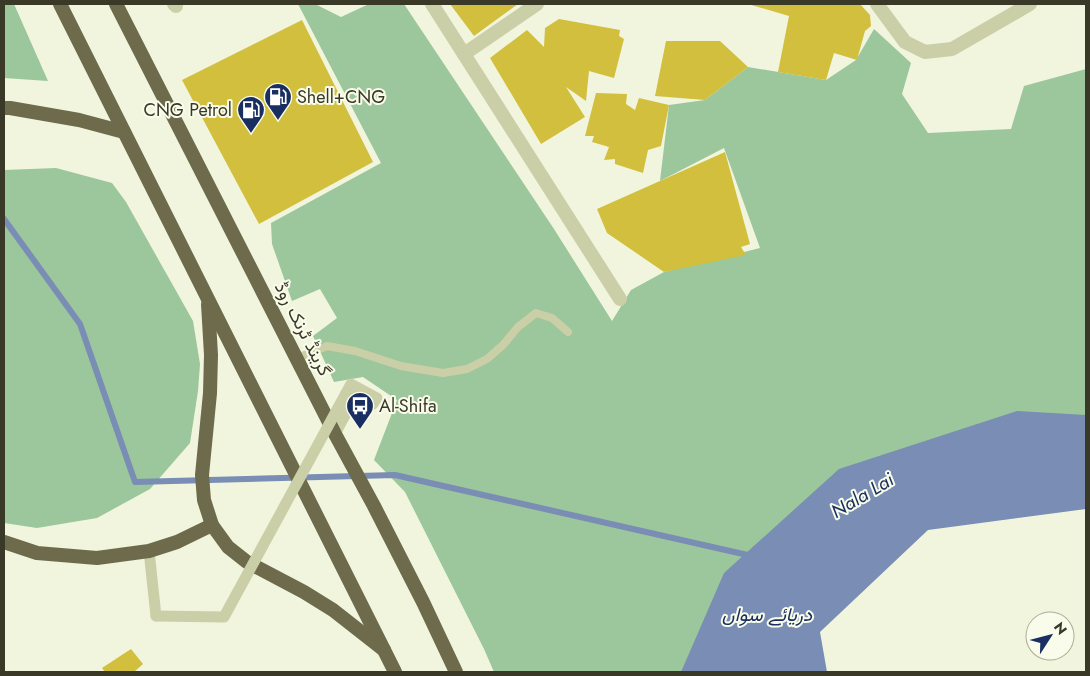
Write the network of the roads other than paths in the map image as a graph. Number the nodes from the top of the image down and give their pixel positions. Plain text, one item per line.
1 (60, 4) edge
2 (116, 4) edge
3 (432, 4) edge
4 (537, 4) edge
5 (877, 4) edge
6 (1030, 4) edge
7 (464, 54) junction
8 (7, 108) edge
9 (124, 132) junction
10 (208, 299) junction
11 (620, 299) dead end
12 (568, 332) dead end
13 (297, 358) junction
14 (335, 434) junction
15 (212, 525) junction
16 (4, 542) edge
17 (149, 551) junction
18 (384, 650) junction
19 (395, 672) edge
20 (456, 672) edge

1 - 9 highway
2 - 13 highway, گرینڈ ٹرنک روڈ
3 - 7 street
4 - 7 street
5 - 6 street
7 - 11 street
8 - 9 highway
9 - 10 highway
10 - 15 highway
10 - 18 highway
12 - 13 lane
13 - 14 highway, گرینڈ ٹرنک روڈ
14 - 17 street, bridge
14 - 20 highway, گرینڈ ٹرنک روڈ
15 - 17 highway
15 - 18 highway
16 - 17 highway
18 - 19 highway

